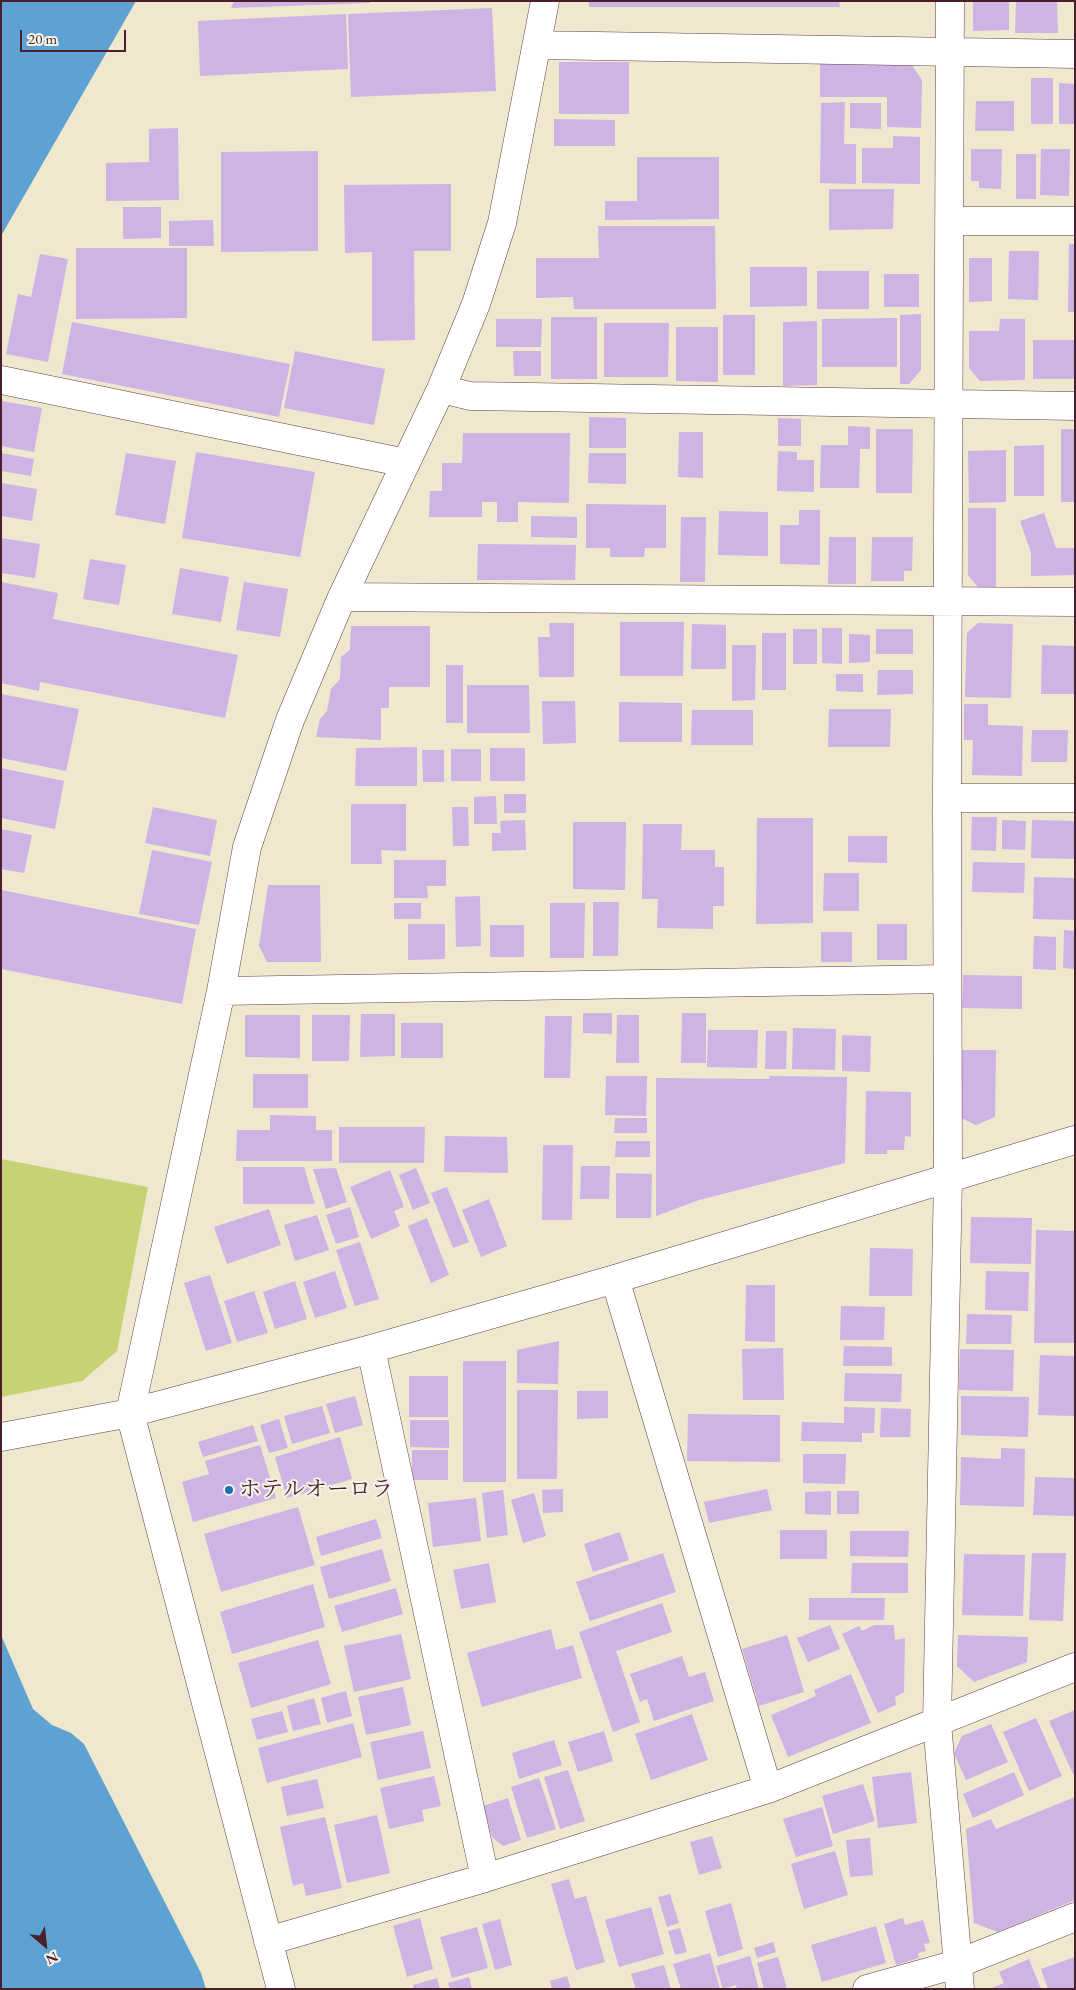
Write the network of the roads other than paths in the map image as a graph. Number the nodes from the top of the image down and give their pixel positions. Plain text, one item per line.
1 (545, 1) edge
2 (950, 1) edge
3 (538, 45) junction
4 (950, 52) junction
5 (1075, 54) edge
6 (949, 221) junction
7 (1075, 221) edge
8 (1, 380) edge
9 (442, 389) junction
10 (948, 406) junction
11 (1075, 406) edge
12 (406, 463) junction
13 (342, 597) junction
14 (947, 600) junction
15 (1075, 602) edge
16 (947, 798) junction
17 (1075, 798) edge
18 (947, 979) junction
19 (221, 991) junction
20 (1075, 1140) edge
21 (948, 1178) junction
22 (614, 1279) junction
23 (370, 1349) junction
24 (130, 1414) junction
25 (1, 1437) edge
26 (1075, 1667) edge
27 (937, 1723) junction
28 (768, 1789) junction
29 (485, 1878) junction
30 (1075, 1917) edge
31 (268, 1941) junction
32 (959, 1976) edge
33 (281, 1989) edge
34 (867, 1989) edge

1 - 3 street
2 - 4 street
3 - 4 street
3 - 9 street
4 - 5 street
4 - 6 street
6 - 7 street
6 - 10 street
8 - 12 street
9 - 10 street
9 - 12 street
10 - 11 street
10 - 14 street
12 - 13 street
13 - 14 street
13 - 19 street
14 - 15 street
14 - 16 street
16 - 17 street
16 - 18 street
18 - 19 street
18 - 21 street
19 - 24 street
20 - 21 street
21 - 22 street
21 - 27 street
22 - 23 street
22 - 28 street
23 - 24 street
23 - 29 street
24 - 25 street
24 - 31 street
26 - 27 street
27 - 28 street
27 - 32 street
28 - 29 street
29 - 31 street
30 - 32 street
31 - 33 street
32 - 34 street

